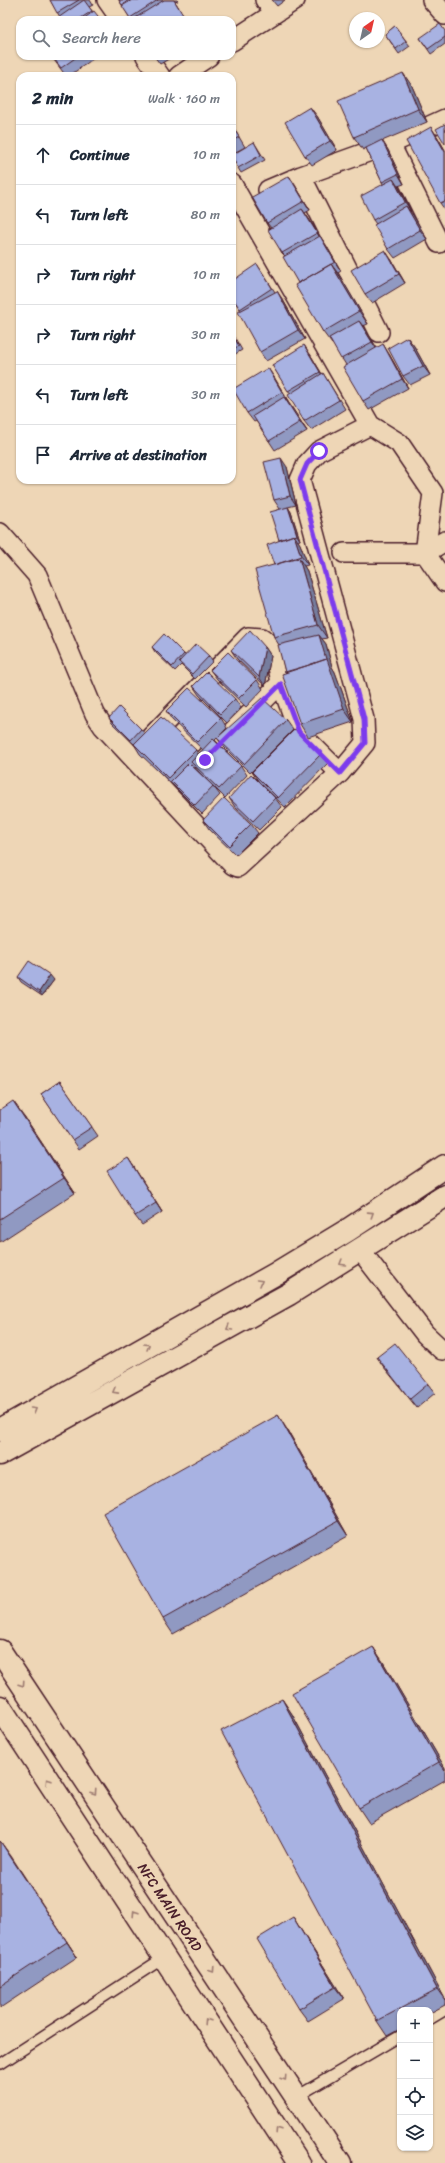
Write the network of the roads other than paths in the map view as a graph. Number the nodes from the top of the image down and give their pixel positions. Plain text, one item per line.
1 (108, 0) edge
2 (295, 0) edge
3 (432, 0) edge
4 (271, 6) edge
5 (445, 15) edge
6 (118, 16) edge
7 (236, 37) edge
8 (149, 60) edge
9 (203, 60) edge
10 (157, 72) edge
11 (185, 72) edge
12 (445, 119) edge
13 (390, 144) junction
14 (301, 176) junction
15 (236, 191) edge
16 (242, 201) junction
17 (439, 243) dead end
18 (379, 332) dead end
19 (370, 425) junction
20 (0, 532) edge
21 (445, 541) edge
22 (344, 553) dead end
23 (425, 553) junction
24 (445, 582) edge
25 (281, 684) junction
26 (131, 757) junction
27 (205, 760) edge
28 (340, 773) junction
29 (445, 1166) edge
30 (445, 1196) edge
31 (361, 1251) junction
32 (445, 1349) edge
33 (0, 1430) edge
34 (0, 1454) edge
35 (0, 1651) edge
36 (0, 1707) edge
37 (165, 1957) junction
38 (445, 2010) edge
39 (433, 2016) edge
40 (397, 2038) edge
41 (0, 2064) edge
42 (296, 2096) junction
43 (299, 2163) edge
44 (340, 2163) edge

1 - 6 street
2 - 4 street
3 - 5 street
4 - 7 street
8 - 10 street
9 - 11 street
12 - 13 street
13 - 14 street
13 - 17 street
14 - 16 street
14 - 18 street
15 - 16 street
16 - 19 street
19 - 23 street
19 - 28 street
20 - 26 street
21 - 23 street
22 - 23 street
23 - 24 street
25 - 26 street
25 - 27 street
25 - 28 street
26 - 28 street
33 -> 29 main road
30 - 31 main road
31 - 32 street
31 -> 34 main road
35 -> 42 main road, NFC MAIN ROAD
37 -> 36 main road
37 - 41 lane
43 -> 37 main road
38 - 39 lane
40 - 42 lane
42 - 44 main road, NFC MAIN ROAD

